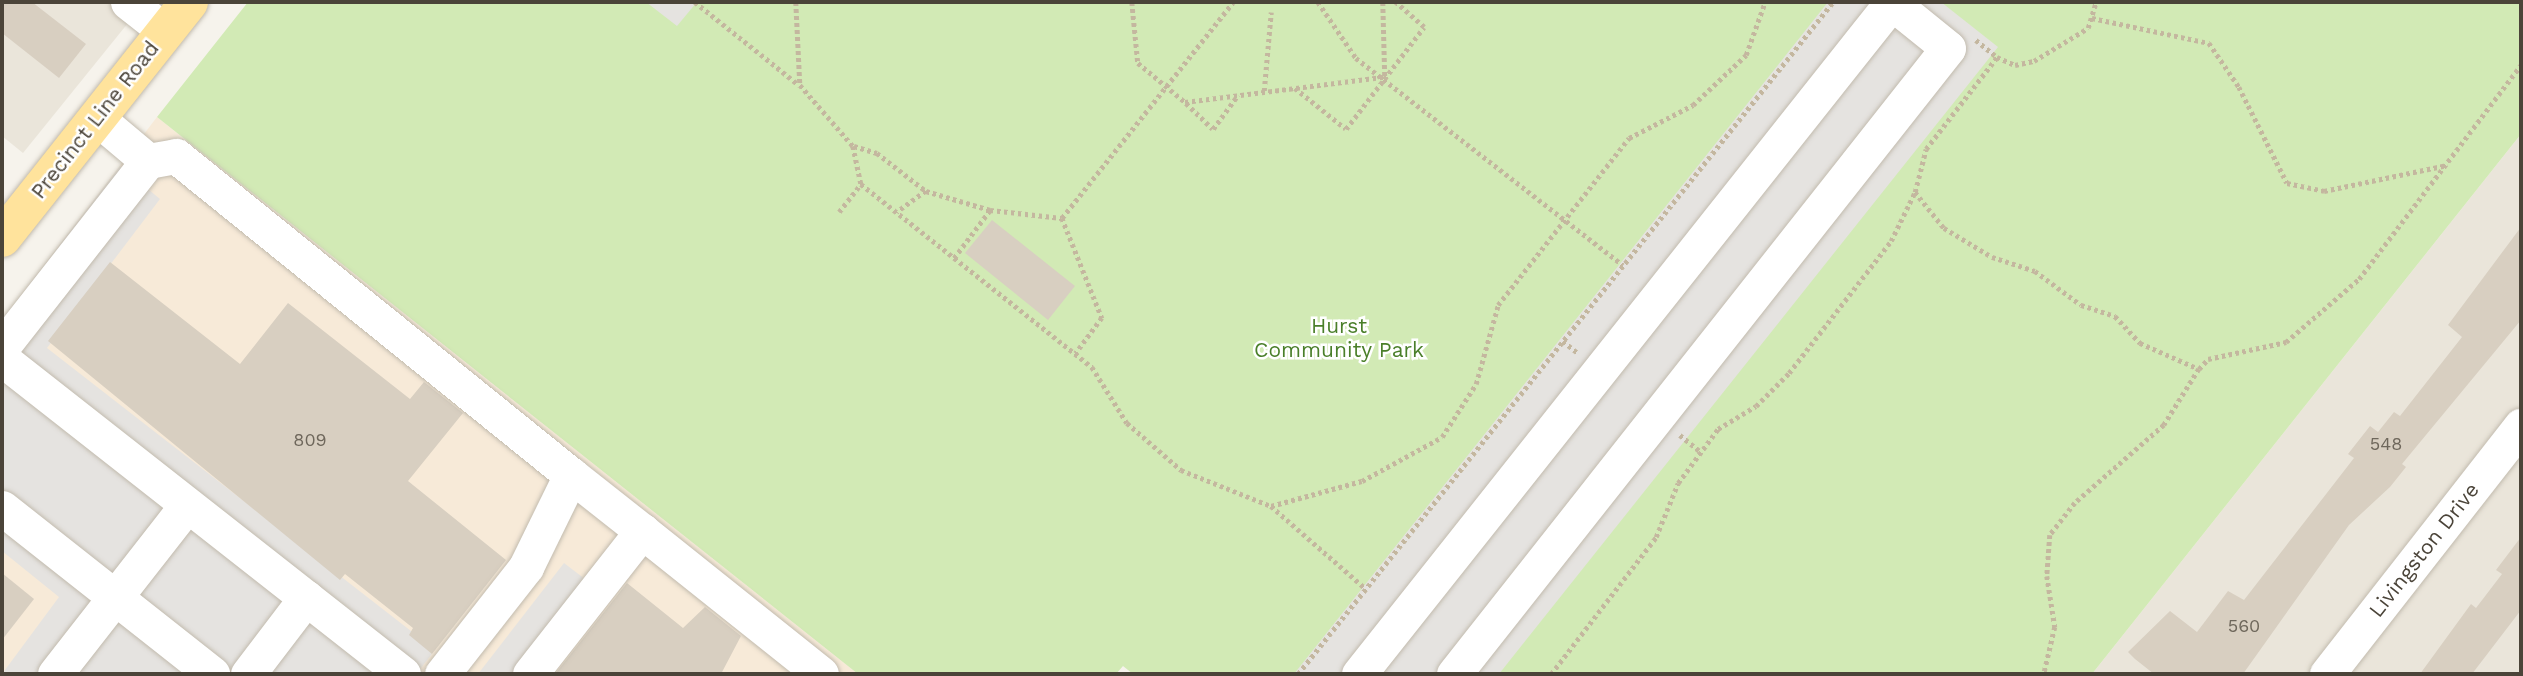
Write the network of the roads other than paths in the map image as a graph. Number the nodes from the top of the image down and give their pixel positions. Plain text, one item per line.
1 (128, 2) edge
2 (188, 2) edge
3 (1891, 2) edge
4 (165, 31) junction
5 (97, 118) junction
6 (148, 161) junction
7 (2, 238) edge
8 (4, 363) edge
9 (2521, 426) edge
10 (571, 475) junction
11 (187, 505) junction
12 (2, 508) edge
13 (642, 531) junction
14 (116, 597) junction
15 (306, 598) junction
16 (55, 674) edge
17 (212, 674) edge
18 (248, 674) edge
19 (403, 674) edge
20 (442, 674) edge
21 (530, 674) edge
22 (821, 674) edge
23 (1359, 674) edge
24 (1454, 674) edge
25 (2327, 674) edge

1 - 4 street
2 - 4 main road, Precinct Line Road
3 - 23 street
3 - 24 street
4 - 5 main road, Precinct Line Road
5 - 6 street
5 - 7 main road, Precinct Line Road
6 - 8 street
6 - 10 street
8 - 11 street
9 - 25 street, Livingston Drive
10 - 13 street
10 - 20 street
11 - 14 street
11 - 15 street
12 - 14 street
13 - 21 street
13 - 22 street
14 - 16 street
14 - 17 street
15 - 18 street
15 - 19 street

